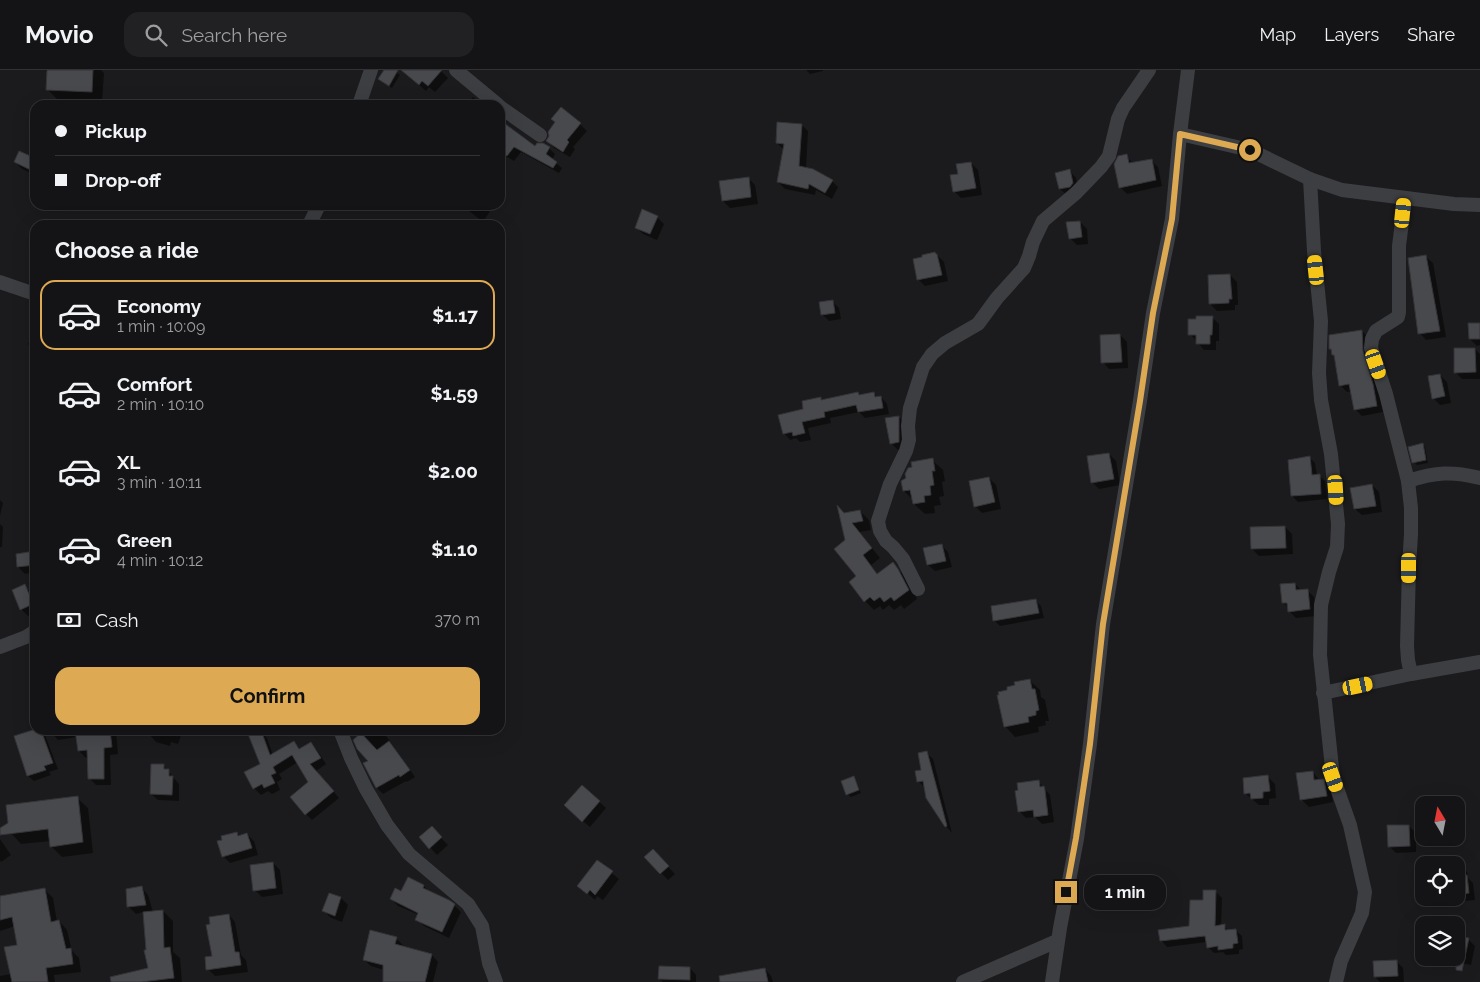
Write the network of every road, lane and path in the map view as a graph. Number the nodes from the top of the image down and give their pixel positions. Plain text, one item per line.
1 (371, 70) edge
2 (456, 70) edge
3 (1150, 70) edge
4 (1188, 70) edge
5 (362, 100) edge
6 (492, 100) edge
7 (505, 110) edge
8 (1180, 134) junction
9 (540, 135) dead end
10 (1310, 178) junction
11 (1405, 198) junction
12 (1480, 205) edge
13 (0, 282) edge
14 (30, 292) edge
15 (1480, 478) edge
16 (1408, 481) junction
17 (918, 589) dead end
18 (30, 634) edge
19 (0, 647) edge
20 (1480, 662) edge
21 (1411, 674) junction
22 (1323, 693) junction
23 (342, 735) edge
24 (1058, 941) junction
25 (496, 982) edge
26 (963, 982) edge
27 (1052, 982) edge
28 (1336, 982) edge

1 - 5 street
2 - 6 street
3 - 17 street
4 - 8 street
7 - 9 street
8 - 10 street
8 - 24 street
10 - 11 street
10 - 22 street
11 - 12 street
11 - 16 street
13 - 14 street
15 - 16 street
16 - 21 street
18 - 19 street
20 - 21 street
21 - 22 street
22 - 28 street
23 - 25 street
24 - 26 street
24 - 27 street

